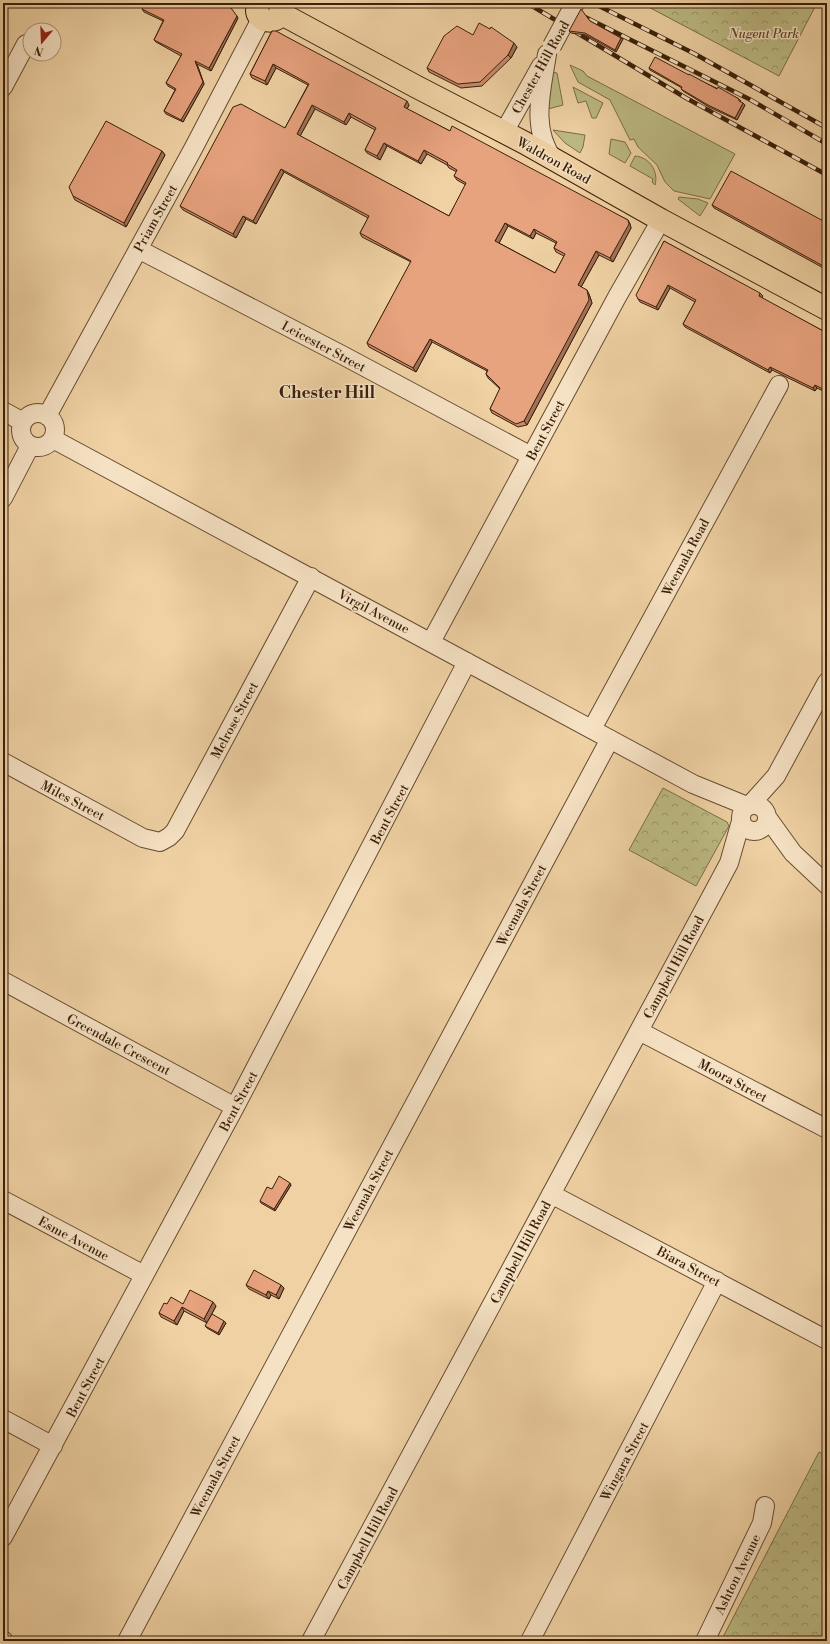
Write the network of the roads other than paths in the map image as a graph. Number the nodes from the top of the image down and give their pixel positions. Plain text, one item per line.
1 (575, 3) edge
2 (270, 9) edge
3 (550, 50) junction
4 (22, 51) edge
5 (3, 87) edge
6 (504, 132) junction
7 (553, 159) junction
8 (661, 220) junction
9 (138, 249) junction
10 (827, 309) edge
11 (779, 385) dead end
12 (3, 411) edge
13 (47, 416) junction
14 (23, 422) junction
15 (53, 439) junction
16 (30, 446) junction
17 (531, 456) junction
18 (3, 498) edge
19 (310, 577) junction
20 (431, 642) junction
21 (467, 662) junction
22 (825, 692) edge
23 (592, 730) junction
24 (610, 739) junction
25 (3, 762) edge
26 (753, 818) junction
27 (143, 838) joint
28 (827, 886) edge
29 (3, 981) edge
30 (639, 1031) junction
31 (235, 1107) junction
32 (827, 1130) edge
33 (551, 1194) junction
34 (3, 1200) edge
35 (144, 1275) junction
36 (718, 1281) junction
37 (827, 1340) edge
38 (3, 1419) edge
39 (53, 1446) junction
40 (765, 1506) dead end
41 (3, 1537) edge
42 (127, 1641) edge
43 (311, 1641) edge
44 (530, 1641) edge
45 (706, 1641) edge

1 - 3 street, Chester Hill Road, bridge
2 - 6 main road, Waldron Road
2 - 9 street, Priam Street
3 - 6 street, Chester Hill Road
3 - 7 street
4 - 5 street
6 - 7 main road, Waldron Road
7 - 8 main road, Waldron Road
8 - 10 main road, Waldron Road
8 - 17 street, Bent Street
9 - 13 street, Priam Street
9 - 17 street, Leicester Street
11 - 23 street, Weemala Road
12 - 14 street
13 - 14 street
13 - 15 street
14 - 16 street
15 - 16 street
15 - 19 street, Virgil Avenue
16 - 18 street
17 - 20 street, Bent Street
19 - 20 street, Virgil Avenue
19 - 27 street, Melrose Street
20 - 21 street, Virgil Avenue
21 - 23 street, Virgil Avenue
21 - 31 street, Bent Street
22 - 26 street, Campbell Hill Road
23 - 24 street, Virgil Avenue
24 - 26 street, Virgil Avenue
24 - 42 street, Weemala Street
25 - 27 street, Miles Street
26 - 28 street, Virgil Avenue
26 - 30 street, Campbell Hill Road
29 - 31 street, Greendale Crescent
30 - 32 street, Moora Street
30 - 33 street, Campbell Hill Road
31 - 35 street, Bent Street
33 - 36 street, Biara Street
33 - 43 street, Campbell Hill Road
34 - 35 street, Esme Avenue
35 - 39 street, Bent Street
36 - 37 street, Biara Street
36 - 44 street, Wingara Street
38 - 39 street
39 - 41 street, Bent Street
40 - 45 street, Ashton Avenue

